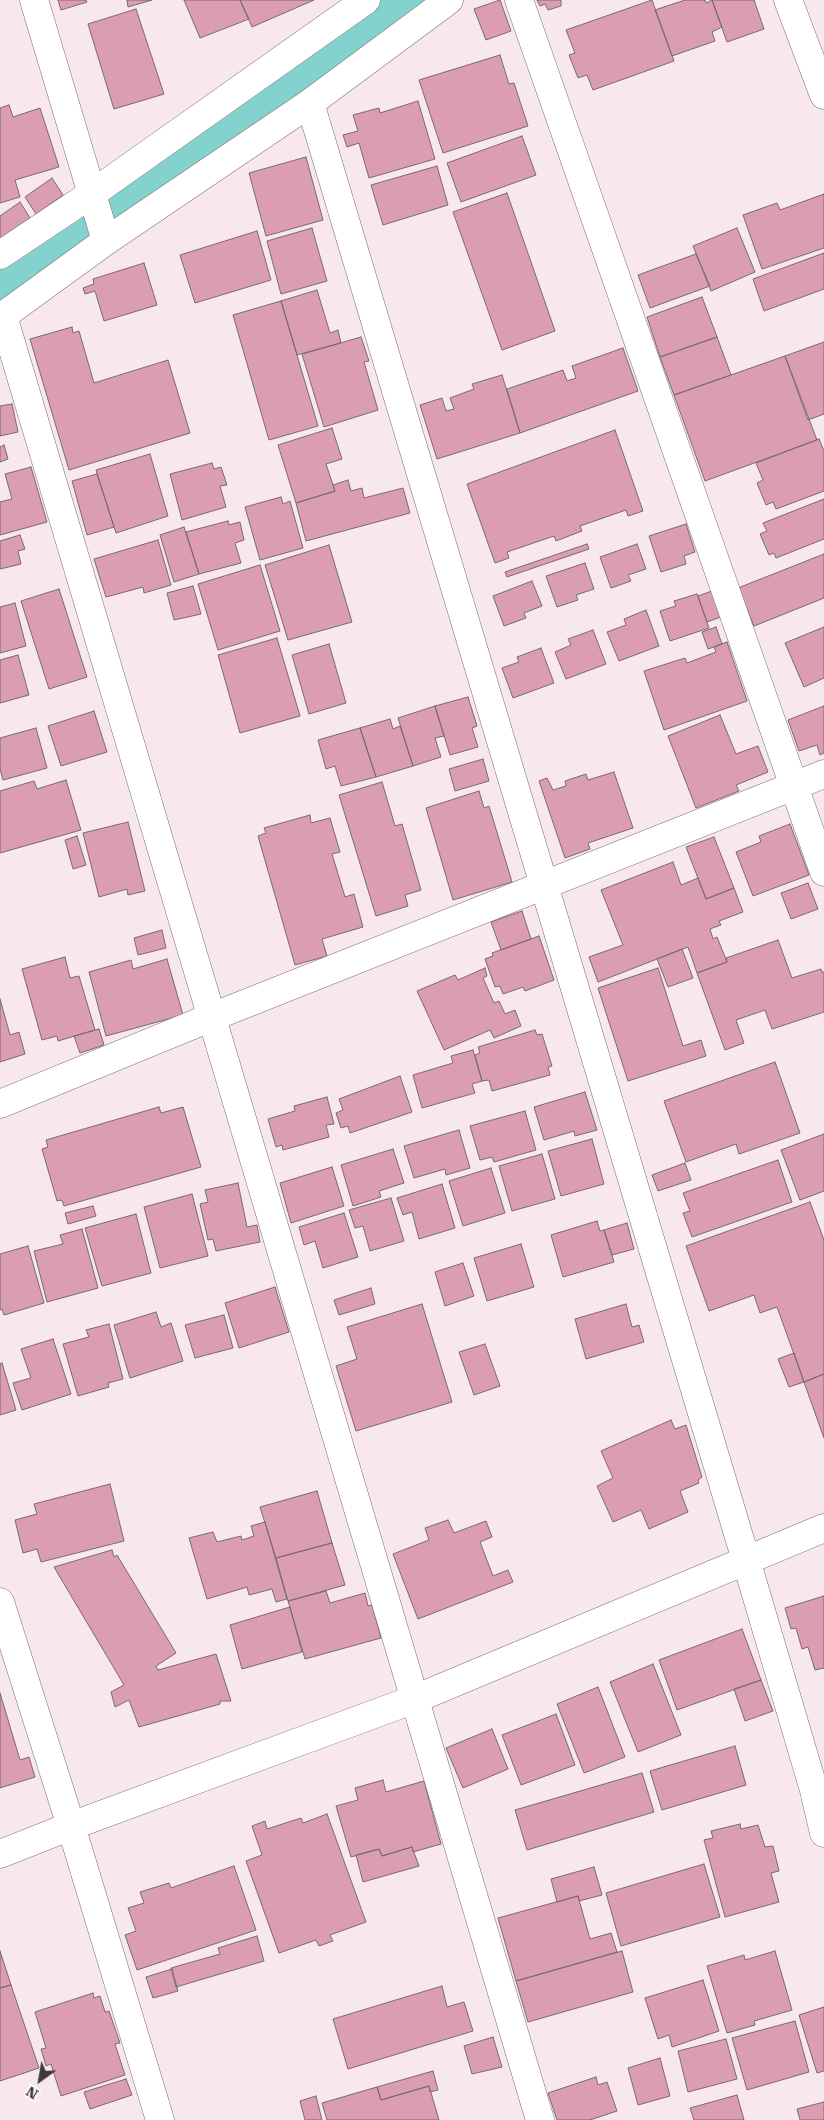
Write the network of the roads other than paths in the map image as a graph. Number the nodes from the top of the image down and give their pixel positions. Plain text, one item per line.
1 (34, 0) edge
2 (366, 0) edge
3 (449, 0) edge
4 (519, 0) edge
5 (788, 0) edge
6 (824, 95) edge
7 (310, 103) junction
8 (94, 198) junction
9 (105, 235) junction
10 (0, 255) edge
11 (2, 317) edge
12 (824, 774) edge
13 (794, 787) junction
14 (824, 872) edge
15 (545, 887) junction
16 (212, 1017) junction
17 (0, 1104) edge
18 (824, 1528) edge
19 (746, 1560) junction
20 (0, 1602) edge
21 (415, 1699) junction
22 (71, 1826) junction
23 (824, 1834) edge
24 (0, 1854) edge
25 (160, 2120) edge
26 (540, 2120) edge

1 - 8 street
2 - 8 street
3 - 7 street
4 - 13 street
5 - 6 street
7 - 9 street
7 - 15 street
8 - 9 street
8 - 10 street
9 - 11 street
11 - 16 street
12 - 13 street
13 - 14 street
13 - 15 street
15 - 16 street
15 - 19 street
16 - 17 street
16 - 21 street
18 - 19 street
19 - 21 street
19 - 23 street
20 - 22 street
21 - 22 street
21 - 26 street
22 - 24 street
22 - 25 street

